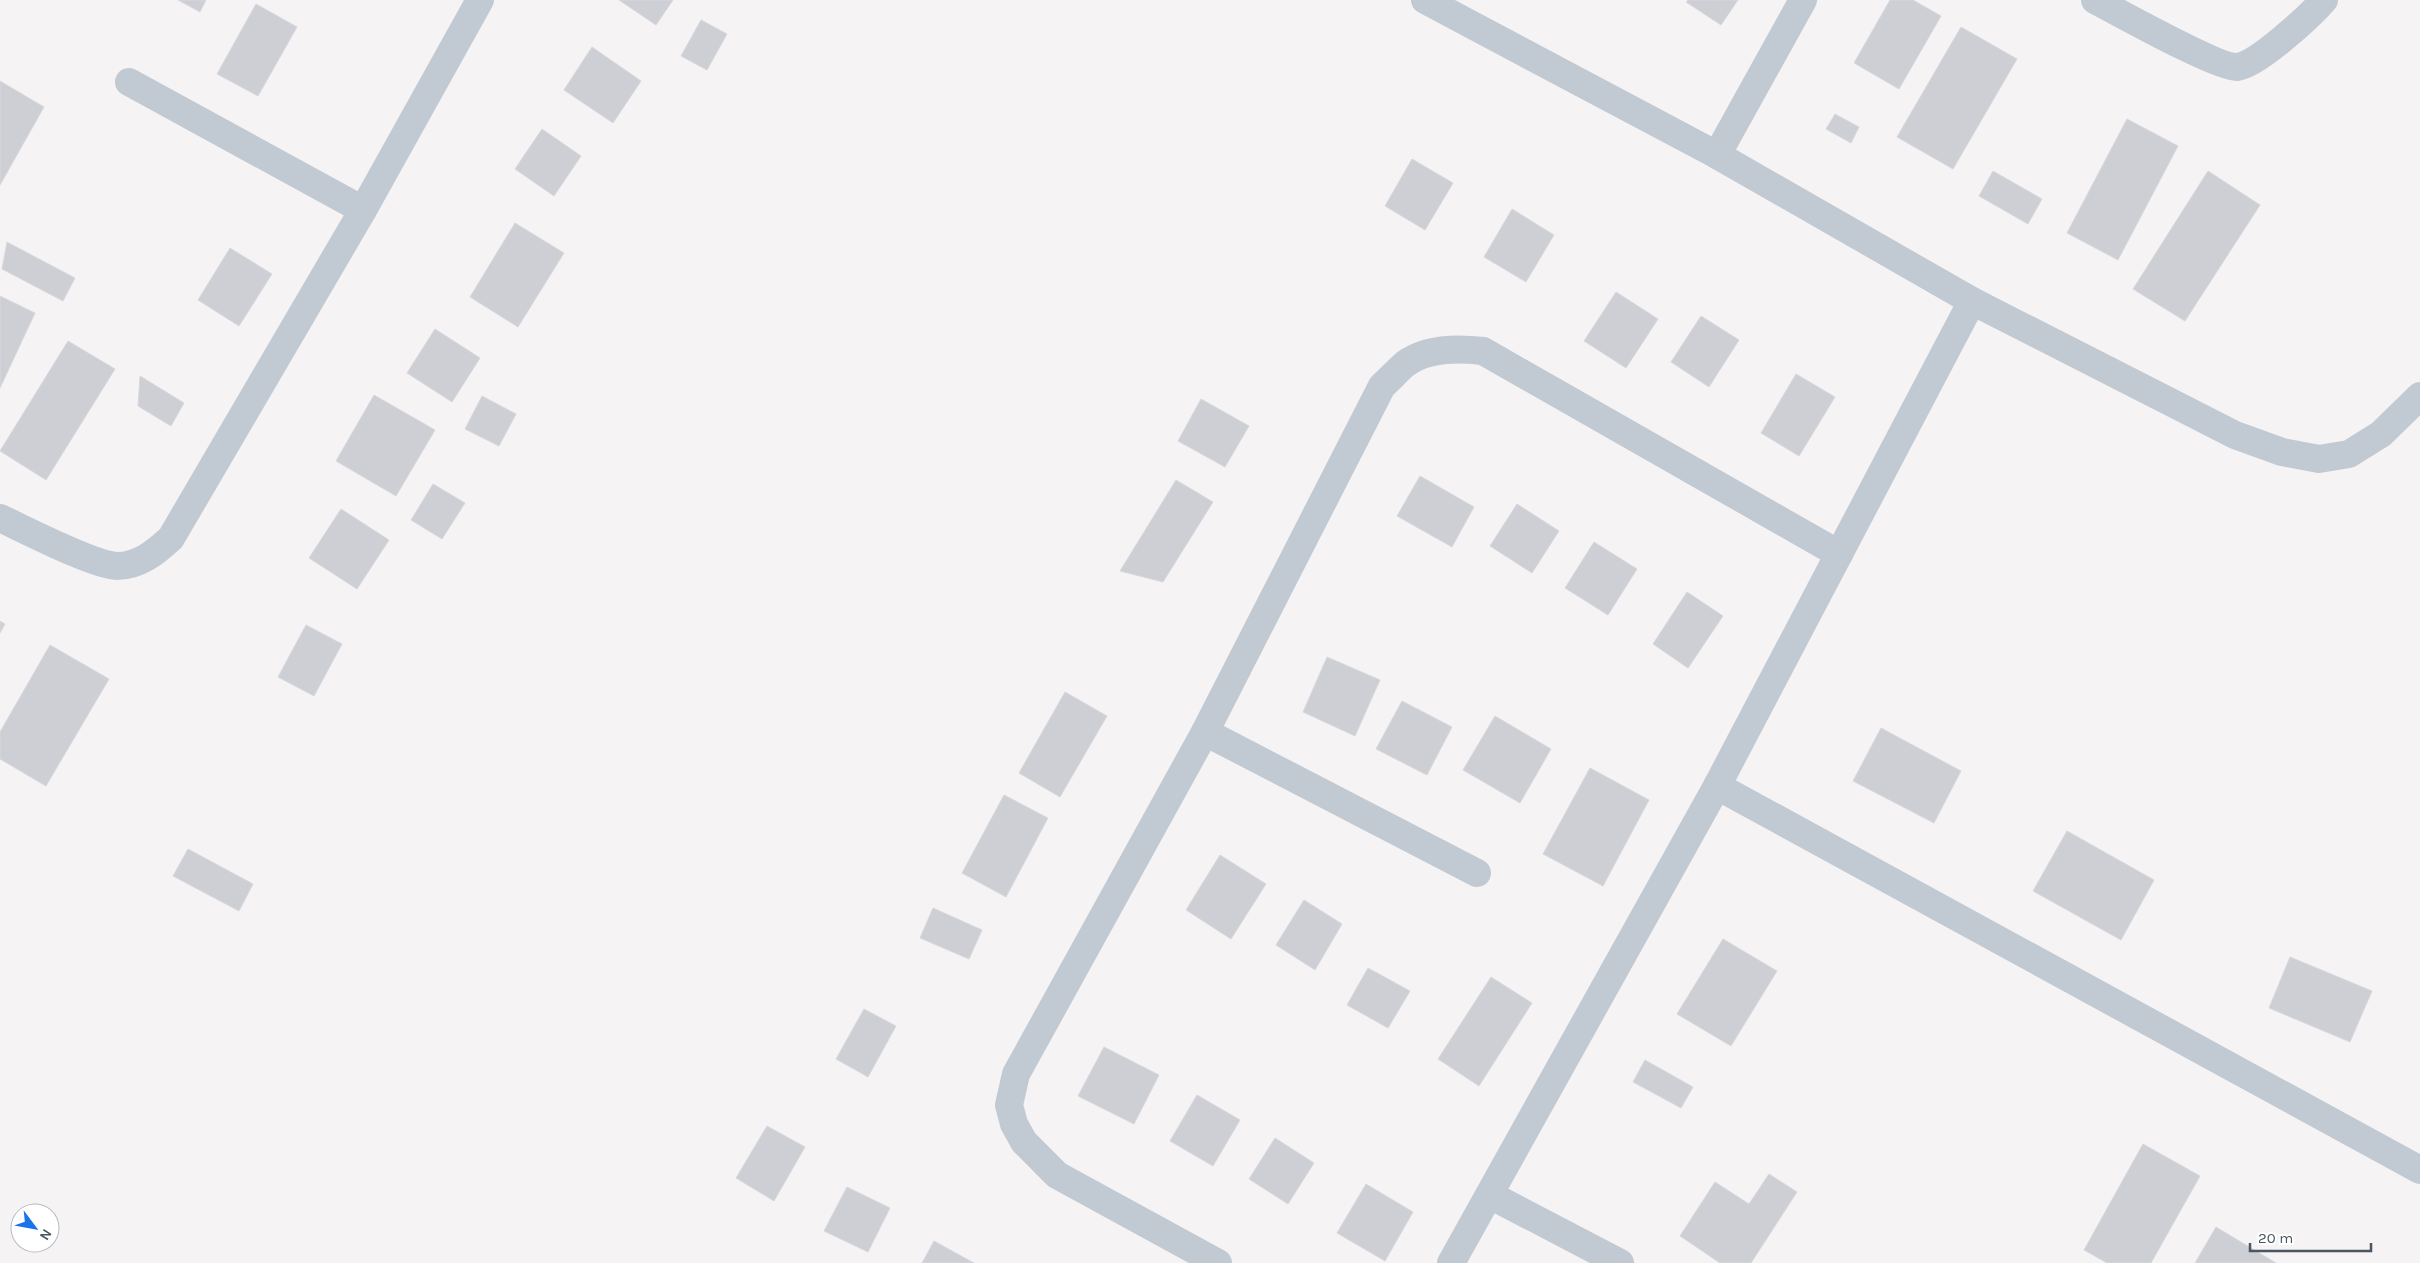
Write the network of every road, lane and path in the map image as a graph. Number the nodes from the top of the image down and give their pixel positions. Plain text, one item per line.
1 (480, 0) edge
2 (1426, 0) edge
3 (1803, 0) edge
4 (2095, 0) edge
5 (2324, 0) edge
6 (129, 82) dead end
7 (1717, 155) junction
8 (363, 210) junction
9 (1972, 301) junction
10 (2420, 396) edge
11 (0, 518) edge
12 (1839, 554) junction
13 (1206, 732) junction
14 (1717, 786) junction
15 (1477, 873) dead end
16 (2420, 1170) edge
17 (1490, 1196) junction
18 (1218, 1263) edge
19 (1451, 1263) edge
20 (1620, 1263) edge

1 - 8 street
2 - 7 street
3 - 7 street
4 - 5 street
6 - 8 street
7 - 9 street
8 - 11 street
9 - 10 street
9 - 12 street
12 - 13 street
12 - 14 street
13 - 15 street
13 - 18 street
14 - 16 street
14 - 17 street
17 - 19 street
17 - 20 street

